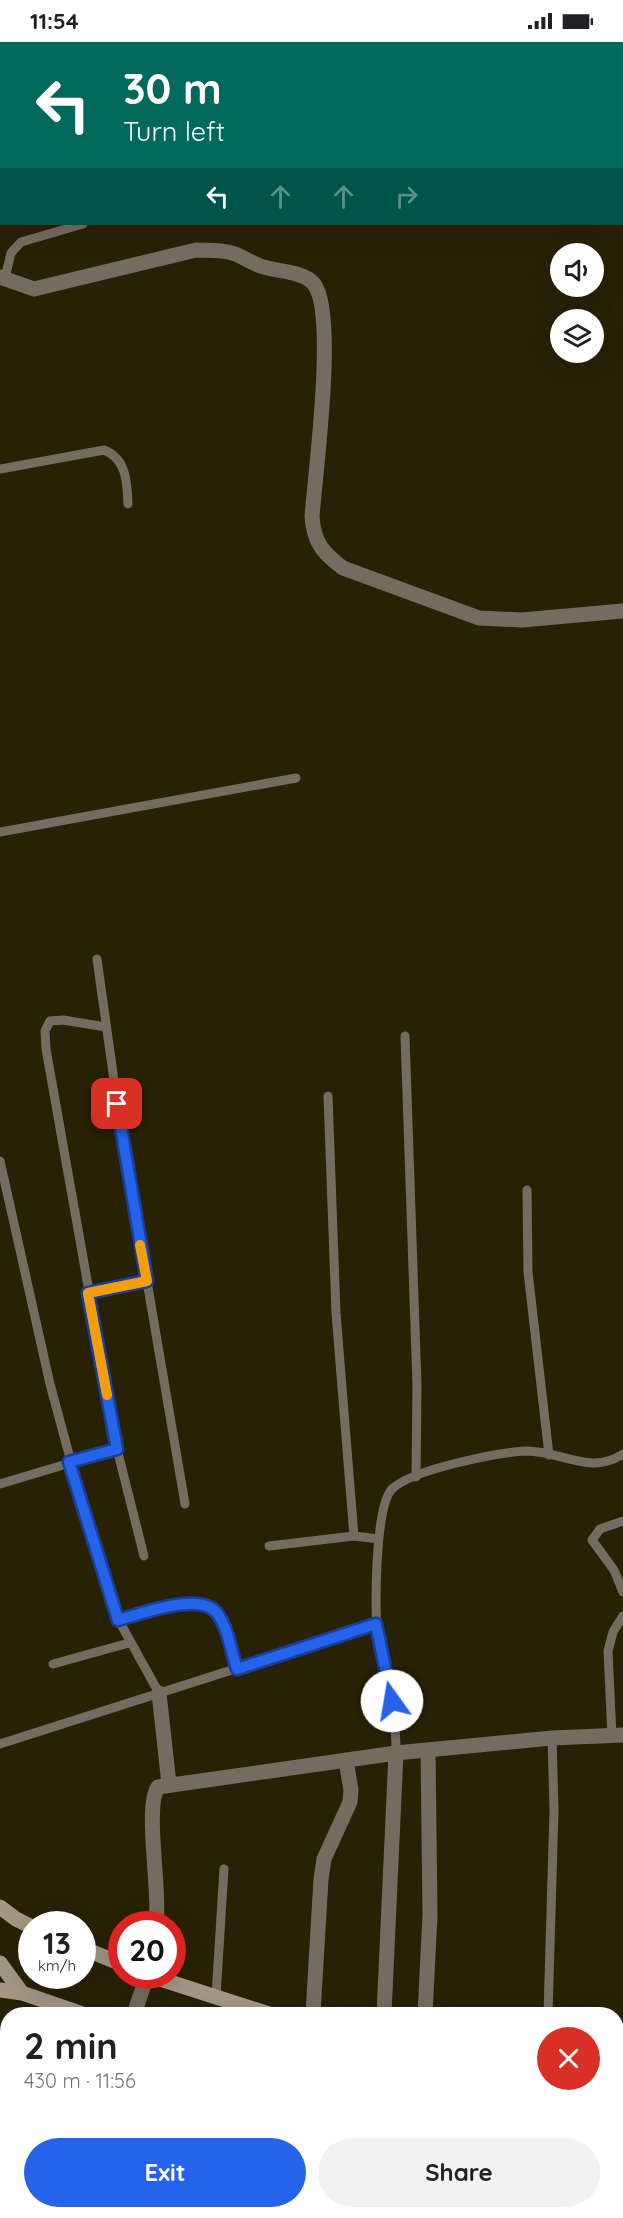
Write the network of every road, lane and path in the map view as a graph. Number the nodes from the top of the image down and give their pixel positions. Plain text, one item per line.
1 (80, 225) edge
2 (2, 277) edge
3 (0, 469) edge
4 (128, 504) dead end
5 (623, 611) edge
6 (296, 778) dead end
7 (0, 831) edge
8 (97, 959) dead end
9 (106, 1027) junction
10 (405, 1036) dead end
11 (328, 1096) dead end
12 (0, 1161) edge
13 (527, 1190) dead end
14 (147, 1281) junction
15 (88, 1293) junction
16 (117, 1449) junction
17 (623, 1454) edge
18 (549, 1455) junction
19 (69, 1462) junction
20 (416, 1477) junction
21 (0, 1484) edge
22 (185, 1504) dead end
23 (623, 1521) edge
24 (354, 1536) junction
25 (379, 1539) junction
26 (269, 1546) dead end
27 (144, 1556) dead end
28 (623, 1592) edge
29 (623, 1616) edge
30 (118, 1620) junction
31 (376, 1624) junction
32 (129, 1643) junction
33 (53, 1664) dead end
34 (237, 1669) junction
35 (159, 1693) junction
36 (618, 1736) edge
37 (552, 1738) junction
38 (0, 1744) edge
39 (428, 1750) junction
40 (396, 1753) junction
41 (346, 1761) junction
42 (169, 1784) junction
43 (224, 1869) dead end
44 (0, 1907) edge
45 (156, 1911) edge
46 (18, 1920) edge
47 (0, 1963) edge
48 (144, 1989) edge
49 (186, 1989) edge
50 (0, 1990) edge
51 (22, 1993) junction
52 (216, 1996) junction
53 (63, 2007) edge
54 (137, 2007) edge
55 (248, 2007) edge
56 (313, 2007) edge
57 (384, 2007) edge
58 (425, 2007) edge
59 (548, 2007) edge

1 - 2 lane
2 - 5 street
3 - 4 lane
6 - 7 lane
8 - 9 lane
9 - 14 lane
9 - 15 lane
10 - 20 lane
11 - 24 lane
12 - 19 lane
13 - 18 lane
14 - 15 lane
14 - 22 lane
15 - 16 lane
16 - 19 lane
16 - 27 lane
17 - 18 lane
18 - 20 lane
19 - 21 lane
19 - 30 lane
20 - 25 lane
23 - 28 lane
24 - 25 lane
24 - 26 lane
25 - 31 lane
29 - 36 lane
30 - 32 lane
30 - 34 lane
31 - 34 lane
31 - 40 lane
32 - 33 lane
32 - 35 lane
34 - 35 lane
35 - 38 lane
35 - 42 street
36 - 37 street
37 - 39 street
37 - 59 lane
39 - 40 street
39 - 58 street
40 - 41 street
40 - 57 street
41 - 42 street
41 - 56 street
42 - 45 street
43 - 52 lane
44 - 46 street
47 - 51 street
48 - 54 street
49 - 52 street
50 - 51 street
51 - 53 street
52 - 55 street

